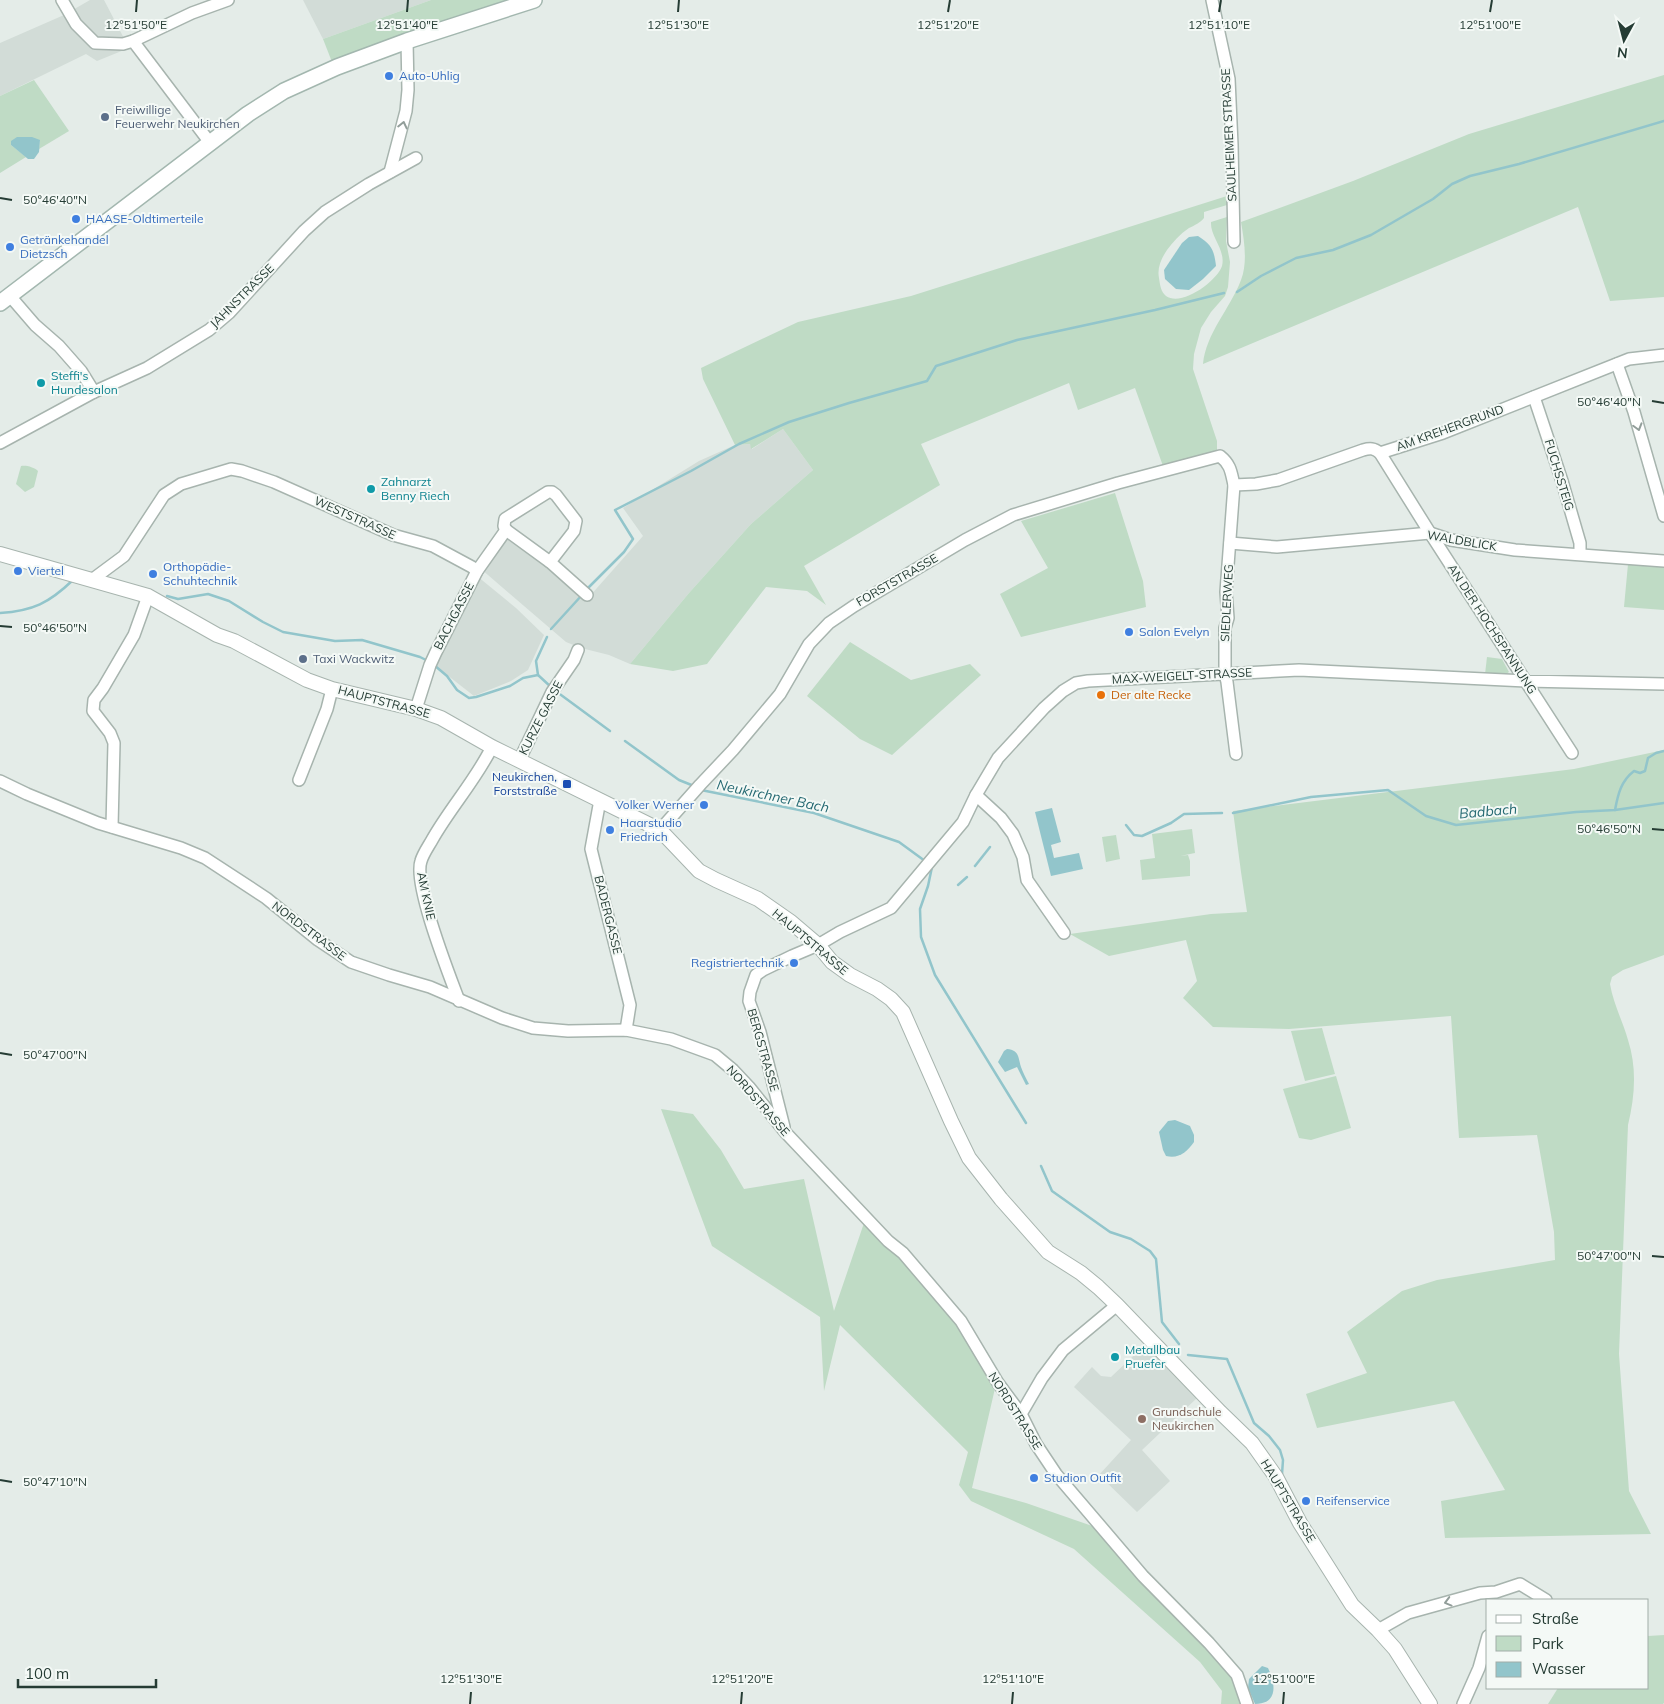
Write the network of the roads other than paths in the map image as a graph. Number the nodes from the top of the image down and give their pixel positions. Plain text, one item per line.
1 (62, 0) edge
2 (228, 0) edge
3 (534, 0) edge
4 (1212, 0) edge
5 (133, 41) junction
6 (407, 41) junction
7 (211, 144) junction
8 (416, 158) dead end
9 (390, 172) junction
10 (1234, 242) dead end
11 (5, 299) edge
12 (1664, 355) edge
13 (1617, 364) junction
14 (94, 392) junction
15 (1534, 397) junction
16 (0, 443) edge
17 (1380, 453) junction
18 (1220, 456) joint
19 (1234, 485) junction
20 (1664, 516) edge
21 (506, 530) junction
22 (1430, 533) junction
23 (1230, 543) junction
24 (0, 554) edge
25 (1580, 554) junction
26 (1664, 561) edge
27 (550, 562) junction
28 (477, 571) junction
29 (93, 579) junction
30 (584, 592) dead end
31 (148, 596) junction
32 (578, 650) dead end
33 (1225, 674) junction
34 (1526, 681) junction
35 (1664, 684) edge
36 (332, 689) junction
37 (416, 709) junction
38 (492, 747) junction
39 (1572, 753) dead end
40 (1236, 754) dead end
41 (519, 761) junction
42 (299, 780) dead end
43 (0, 781) edge
44 (976, 794) junction
45 (600, 800) junction
46 (112, 827) junction
47 (660, 830) junction
48 (1064, 933) dead end
49 (818, 945) junction
50 (459, 1000) junction
51 (626, 1030) junction
52 (786, 1133) junction
53 (1117, 1305) junction
54 (1021, 1414) junction
55 (1495, 1596) edge
56 (1544, 1599) edge
57 (1378, 1630) junction
58 (1486, 1643) edge
59 (1247, 1704) edge
60 (1430, 1704) edge
61 (1462, 1704) edge

1 - 5 street
2 - 5 street
3 - 6 main road
4 - 10 street, SAULHEIMER STRASSE
5 - 7 street
6 - 7 main road
9 -> 6 street
7 - 11 main road
8 - 9 street, JAHNSTRASSE
9 - 14 street, JAHNSTRASSE
11 - 14 street
12 - 13 street, AM KREHERGRUND
13 - 15 street, AM KREHERGRUND
13 -> 20 street
14 - 16 street, JAHNSTRASSE
15 - 17 street, AM KREHERGRUND
15 - 25 street, FUCHSSTEIG
17 - 19 street, AM KREHERGRUND
17 - 22 street, AN DER HOCHSPANNUNG
18 - 19 street, SIEDLERWEG
18 - 47 street, FORSTSTRASSE
19 - 23 street, SIEDLERWEG
21 - 27 street
21 - 27 street, BACHGASSE
21 - 28 street, BACHGASSE
22 - 23 street, WALDBLICK
22 - 25 street, WALDBLICK
22 - 34 street, AN DER HOCHSPANNUNG
23 - 33 street, SIEDLERWEG
24 - 29 street, HAUPTSTRASSE
25 - 26 street, WALDBLICK
27 - 30 street
28 - 29 street, WESTSTRASSE
28 - 37 street, BACHGASSE
29 - 31 street, HAUPTSTRASSE
31 - 36 street, HAUPTSTRASSE
31 - 46 street
32 - 41 street, KURZE GASSE
33 - 34 street, MAX-WEIGELT-STRASSE
33 - 40 street, SIEDLERWEG
33 - 44 street, MAX-WEIGELT-STRASSE
34 - 35 street, MAX-WEIGELT-STRASSE
34 - 39 street, AN DER HOCHSPANNUNG
36 - 37 street, HAUPTSTRASSE
36 - 42 street
37 - 38 street, HAUPTSTRASSE
38 - 41 street, HAUPTSTRASSE
38 - 50 street, AM KNIE
41 - 45 street, HAUPTSTRASSE
43 - 46 street, NORDSTRASSE
44 - 48 street
44 - 49 street, MAX-WEIGELT-STRASSE
45 - 47 street, HAUPTSTRASSE
45 - 51 street, BADERGASSE
46 - 50 street, NORDSTRASSE
47 - 49 street, HAUPTSTRASSE
49 - 52 street, BERGSTRASSE
49 - 53 street, HAUPTSTRASSE
50 - 51 street, NORDSTRASSE
51 - 52 street, NORDSTRASSE
52 - 54 street, NORDSTRASSE
53 - 54 street
53 - 57 street, HAUPTSTRASSE
54 - 59 street, NORDSTRASSE
55 - 56 street
55 -> 57 street
57 - 60 street, HAUPTSTRASSE
58 - 61 street

